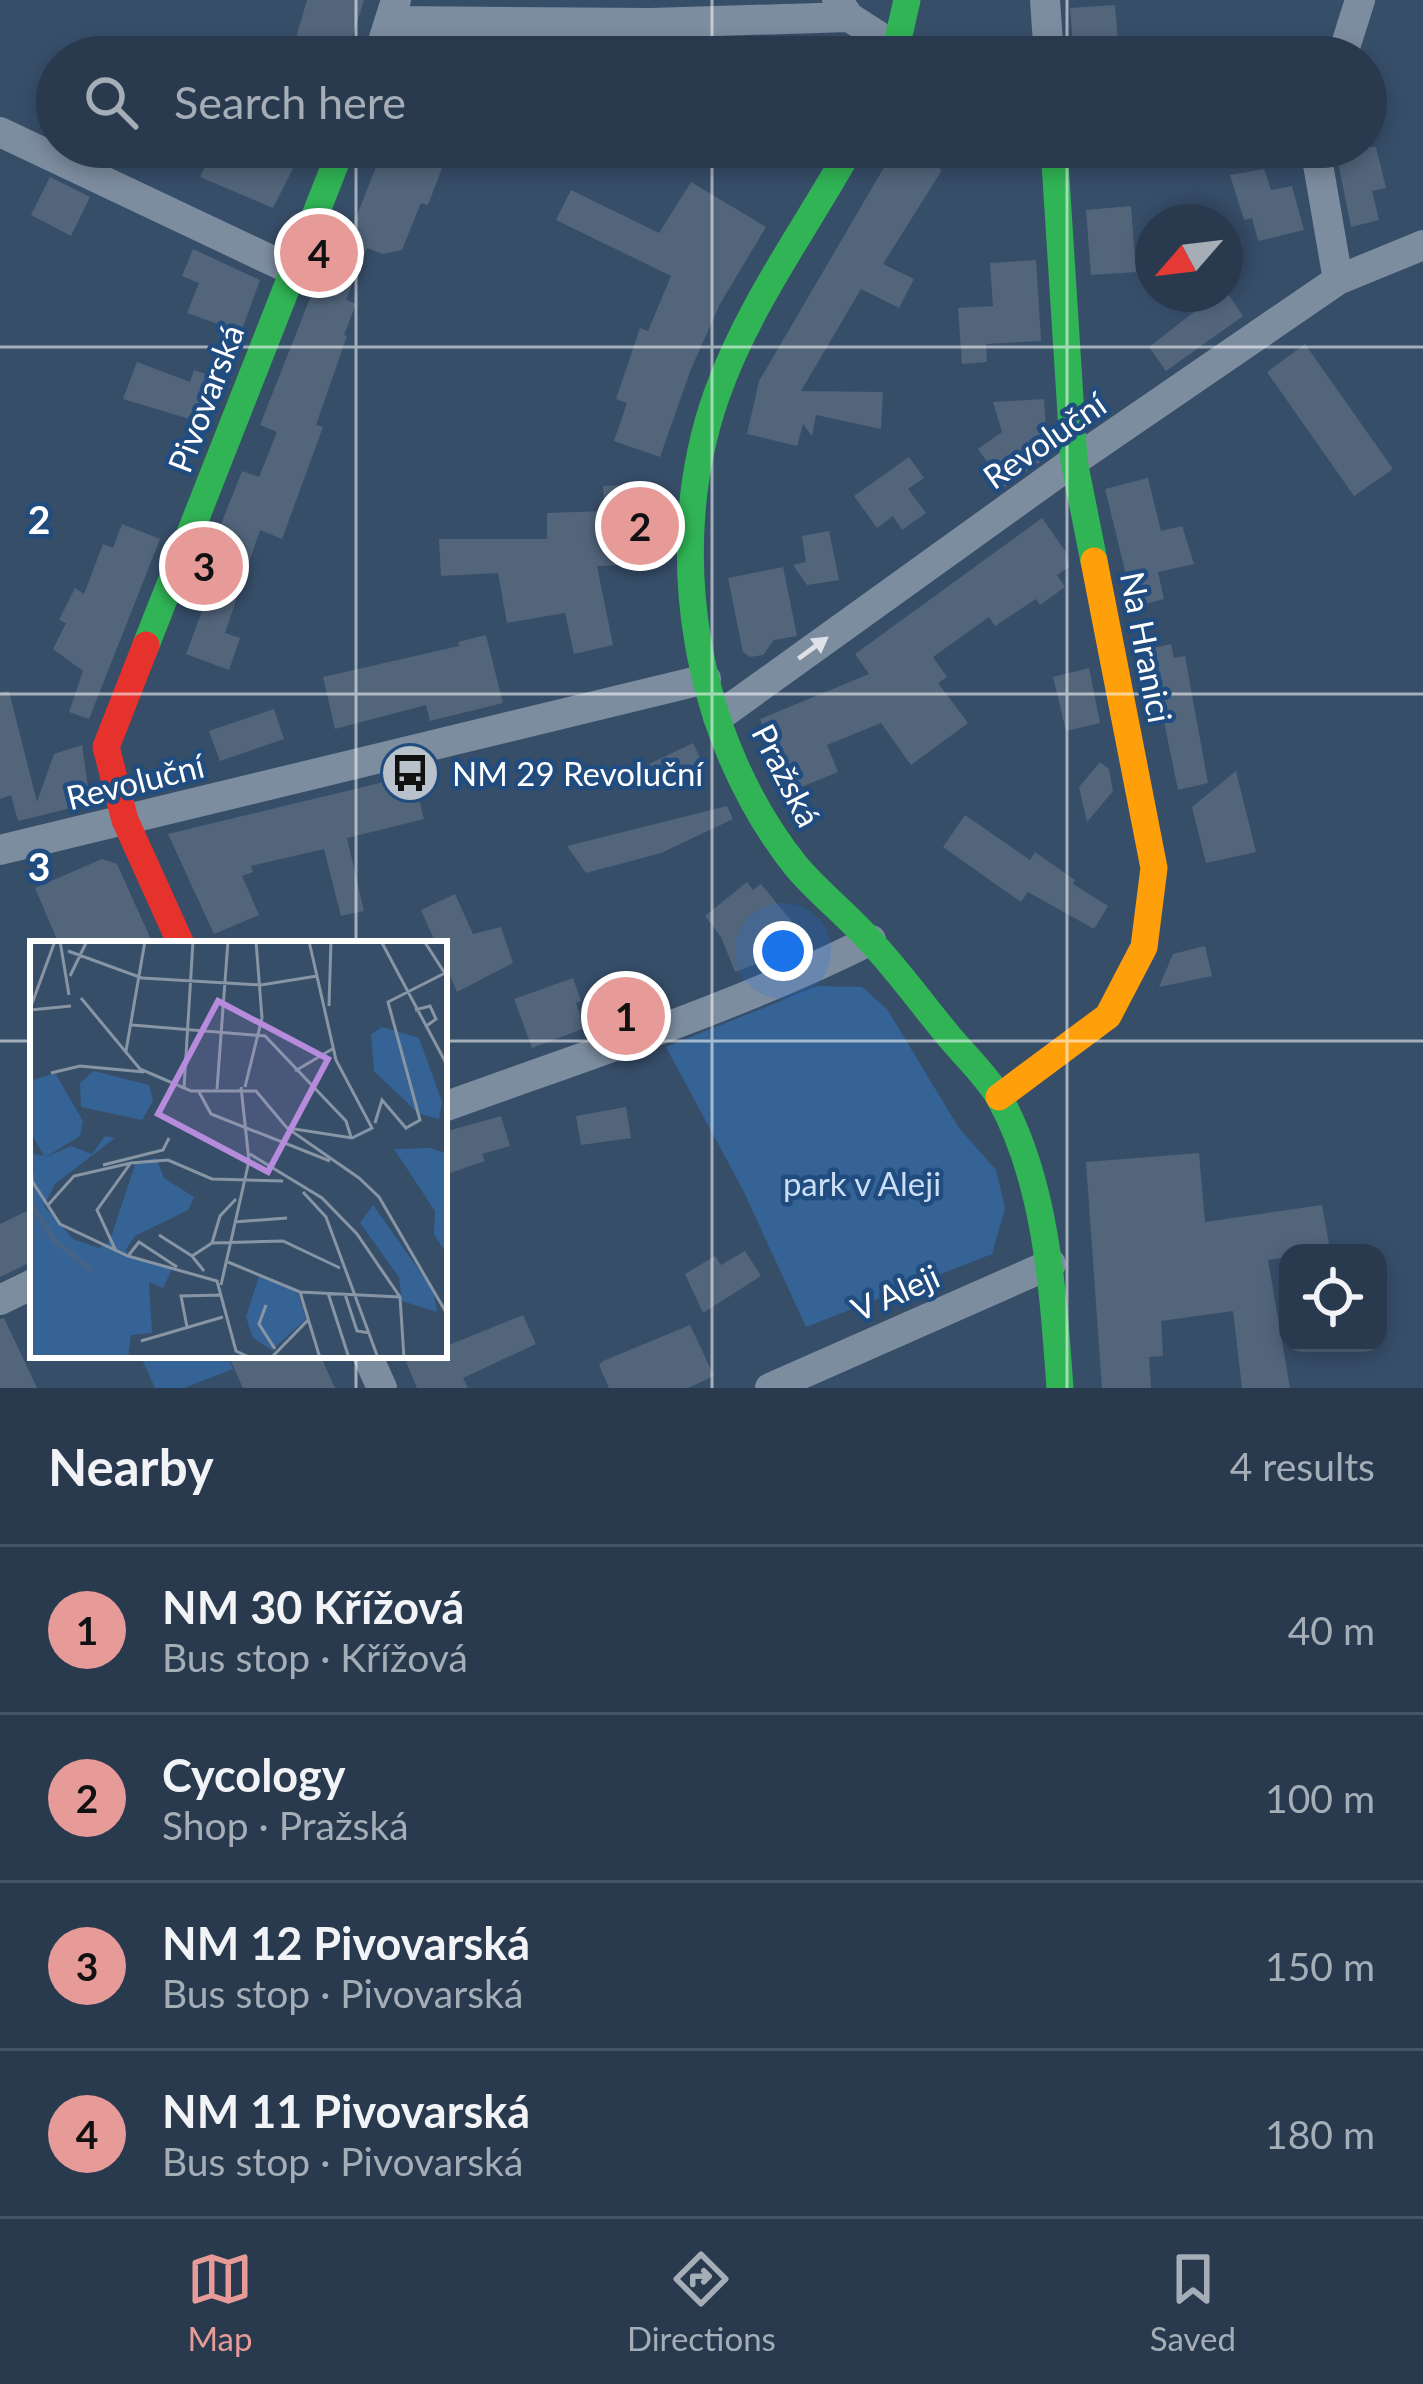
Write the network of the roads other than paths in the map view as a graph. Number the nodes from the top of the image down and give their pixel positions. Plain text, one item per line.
1 (907, 0) edge
2 (1045, 0) edge
3 (1360, 0) edge
4 (843, 9) edge
5 (394, 11) edge
6 (876, 36) edge
7 (899, 36) edge
8 (1048, 36) edge
9 (1349, 36) edge
10 (0, 132) edge
11 (36, 149) edge
12 (76, 168) edge
13 (334, 168) edge
14 (839, 168) edge
15 (1055, 168) edge
16 (1319, 168) edge
17 (1423, 245) edge
18 (293, 271) junction
19 (1338, 280) junction
20 (1074, 461) junction
21 (706, 679) junction
22 (718, 717) junction
23 (125, 820) junction
24 (0, 850) edge
25 (871, 940) junction
26 (180, 941) edge
27 (999, 1097) junction
28 (447, 1106) edge
29 (1051, 1264) junction
30 (30, 1285) edge
31 (0, 1300) edge
32 (368, 1358) edge
33 (382, 1388) edge
34 (770, 1388) edge
35 (1060, 1388) edge

1 - 7 street
2 - 8 street
3 - 9 street
4 - 5 street
4 - 6 street
10 - 11 street
12 - 18 street
13 - 18 street, Pivovarská
14 - 21 street, Pražská
15 - 20 street, Na Hranici
16 - 19 street
17 - 19 street, Revoluční
18 - 23 street, Pivovarská
19 - 20 street, Revoluční
22 -> 20 street, Revoluční
20 - 27 street, Na Hranici
21 - 22 street, Pražská
21 - 23 street, Revoluční
22 - 25 street, Pražská
23 - 24 street, Revoluční
23 - 26 street, Pivovarská
25 - 27 street, Pražská
25 - 28 street
27 - 29 street, Pražská
29 - 34 street, V Aleji
29 - 35 street, Pražská
30 - 31 street
32 - 33 street

